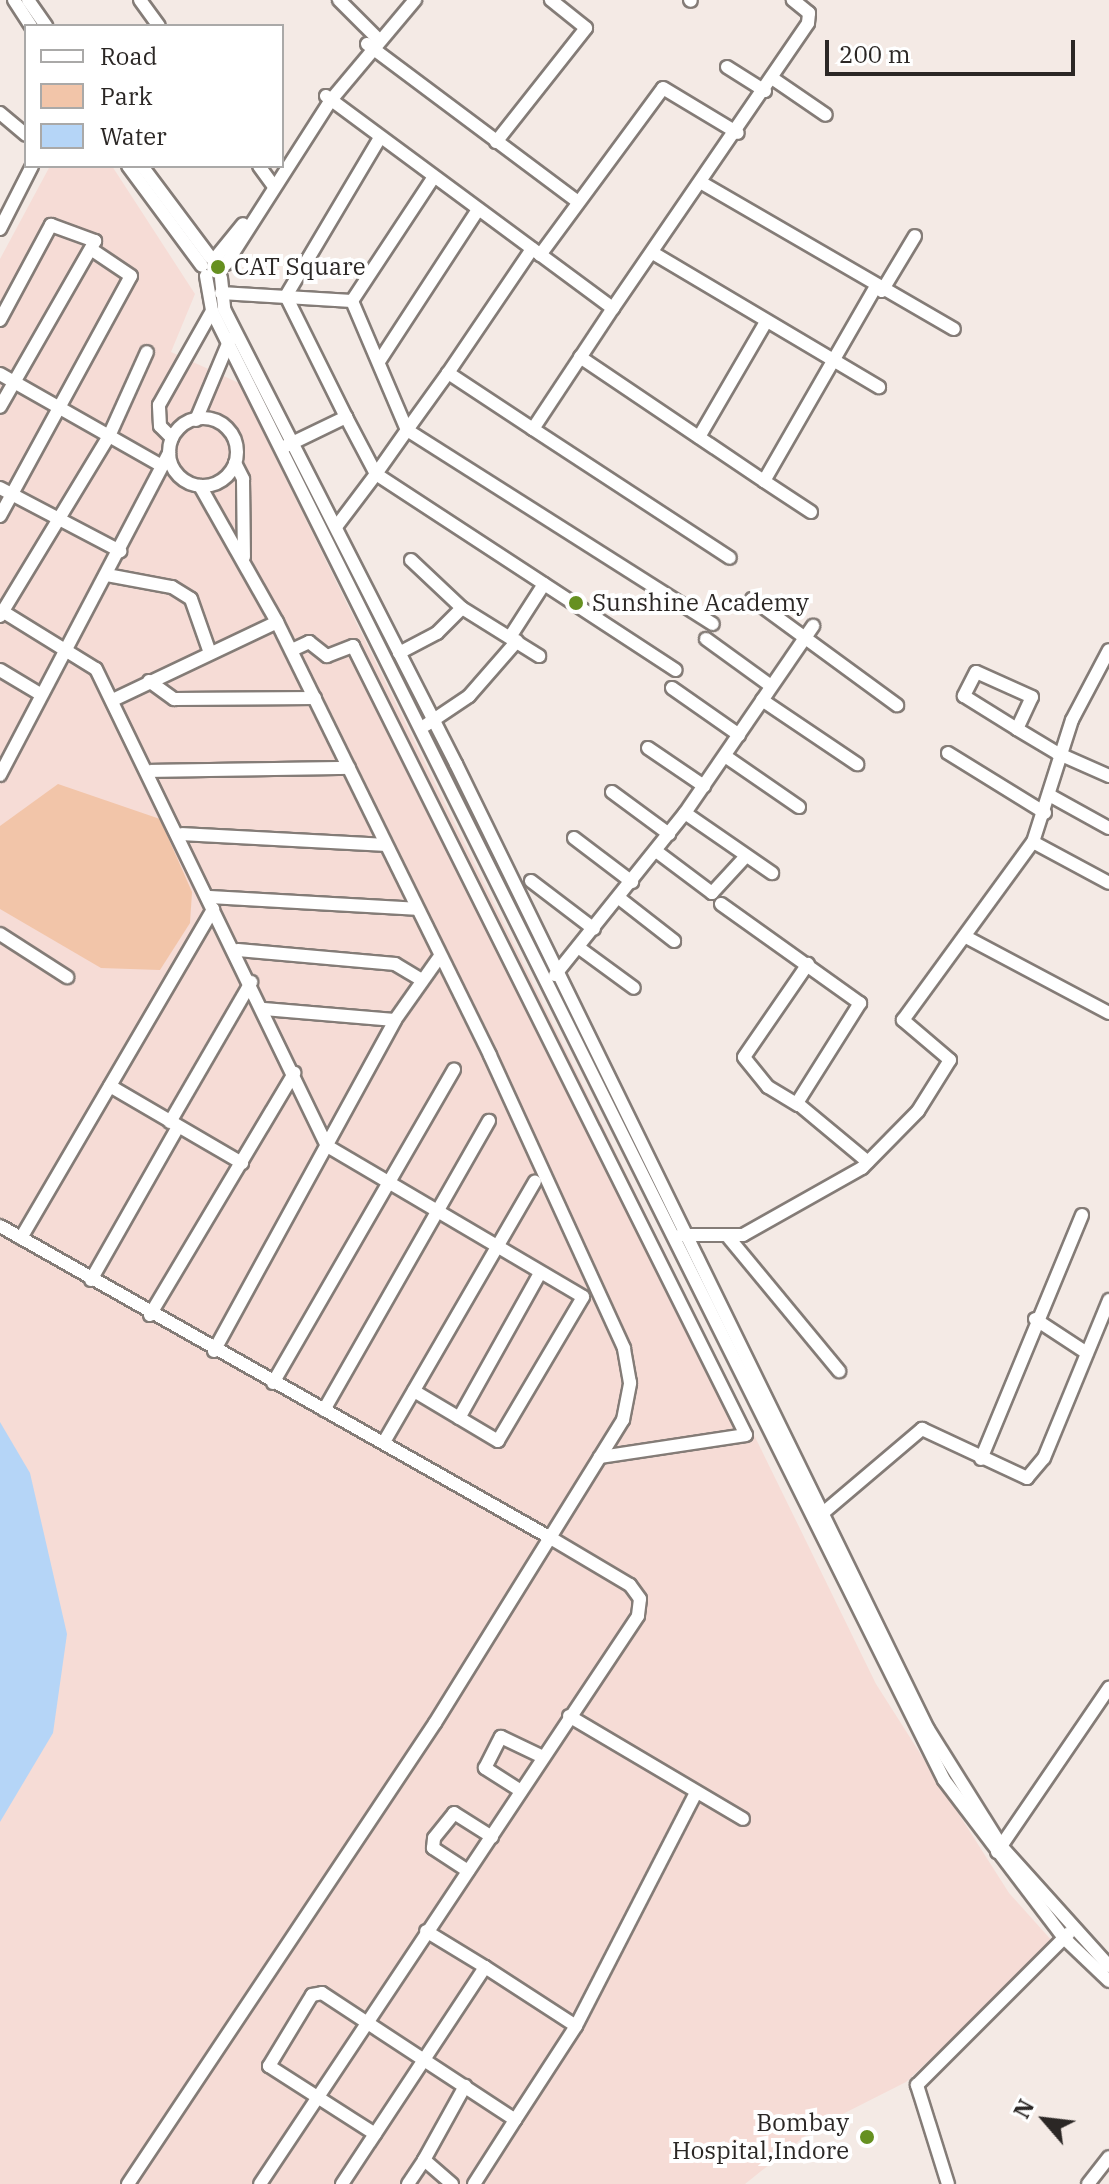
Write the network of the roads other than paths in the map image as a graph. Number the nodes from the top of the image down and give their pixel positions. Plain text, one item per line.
1 (14, 0) edge
2 (28, 0) edge
3 (140, 0) edge
4 (339, 0) edge
5 (406, 0) edge
6 (415, 0) edge
7 (551, 0) edge
8 (793, 0) edge
9 (30, 24) edge
10 (45, 24) edge
11 (158, 24) edge
12 (373, 42) junction
13 (727, 67) dead end
14 (772, 78) junction
15 (765, 91) junction
16 (328, 98) junction
17 (0, 113) edge
18 (826, 115) dead end
19 (24, 133) edge
20 (738, 133) junction
21 (380, 138) junction
22 (496, 142) junction
23 (284, 161) edge
24 (284, 166) edge
25 (31, 168) edge
26 (130, 168) edge
27 (143, 168) edge
28 (260, 168) edge
29 (280, 168) edge
30 (282, 168) edge
31 (433, 178) junction
32 (702, 183) junction
33 (272, 184) junction
34 (577, 201) junction
35 (477, 211) junction
36 (168, 214) junction
37 (0, 229) edge
38 (915, 236) dead end
39 (91, 249) junction
40 (536, 252) junction
41 (653, 253) junction
42 (212, 264) junction
43 (878, 289) junction
44 (221, 293) junction
45 (286, 296) junction
46 (352, 301) junction
47 (613, 308) junction
48 (212, 311) junction
49 (0, 320) edge
50 (766, 322) junction
51 (954, 329) dead end
52 (232, 338) junction
53 (196, 344) junction
54 (147, 352) dead end
55 (580, 357) junction
56 (380, 360) junction
57 (217, 361) junction
58 (831, 362) junction
59 (448, 373) junction
60 (0, 374) edge
61 (14, 381) junction
62 (879, 387) dead end
63 (0, 407) edge
64 (62, 409) junction
65 (346, 417) junction
66 (196, 420) junction
67 (533, 429) junction
68 (407, 430) junction
69 (109, 436) junction
70 (699, 437) junction
71 (172, 438) junction
72 (288, 445) junction
73 (169, 453) junction
74 (235, 463) junction
75 (160, 472) junction
76 (376, 474) junction
77 (180, 477) junction
78 (764, 481) junction
79 (200, 486) junction
80 (0, 488) edge
81 (13, 495) junction
82 (811, 512) dead end
83 (0, 516) edge
84 (60, 520) junction
85 (336, 527) junction
86 (120, 551) junction
87 (244, 557) junction
88 (730, 558) dead end
89 (411, 560) dead end
90 (107, 575) junction
91 (544, 584) junction
92 (752, 599) dead end
93 (462, 608) junction
94 (1, 613) edge
95 (277, 622) junction
96 (713, 624) dead end
97 (813, 626) dead end
98 (513, 639) junction
99 (706, 639) dead end
100 (803, 640) junction
101 (68, 647) junction
102 (292, 650) junction
103 (1109, 650) edge
104 (210, 653) junction
105 (399, 653) junction
106 (539, 656) dead end
107 (0, 670) edge
108 (676, 670) dead end
109 (149, 681) junction
110 (771, 686) junction
111 (672, 688) dead end
112 (40, 694) junction
113 (315, 698) junction
114 (115, 699) junction
115 (762, 700) junction
116 (897, 705) dead end
117 (428, 724) junction
118 (1017, 729) junction
119 (739, 735) junction
120 (648, 748) dead end
121 (948, 753) dead end
122 (1063, 755) junction
123 (725, 756) junction
124 (857, 764) dead end
125 (349, 768) junction
126 (151, 771) junction
127 (0, 775) edge
128 (1109, 776) edge
129 (704, 786) junction
130 (612, 792) dead end
131 (1051, 796) junction
132 (799, 807) dead end
133 (685, 813) junction
134 (1045, 813) junction
135 (1109, 828) edge
136 (182, 834) junction
137 (669, 834) junction
138 (574, 838) dead end
139 (1033, 842) junction
140 (386, 845) junction
141 (656, 851) junction
142 (746, 856) junction
143 (772, 873) dead end
144 (531, 881) dead end
145 (632, 882) junction
146 (1109, 883) edge
147 (619, 898) junction
148 (211, 903) junction
149 (721, 904) dead end
150 (416, 909) junction
151 (594, 929) junction
152 (0, 934) edge
153 (966, 937) junction
154 (674, 941) dead end
155 (578, 947) junction
156 (238, 950) junction
157 (438, 959) junction
158 (808, 964) junction
159 (553, 976) junction
160 (67, 977) dead end
161 (420, 979) junction
162 (251, 982) junction
163 (634, 988) dead end
164 (264, 1009) junction
165 (1109, 1013) edge
166 (395, 1020) junction
167 (454, 1070) dead end
168 (294, 1073) junction
169 (110, 1086) junction
170 (798, 1105) junction
171 (489, 1121) dead end
172 (174, 1125) junction
173 (327, 1146) junction
174 (868, 1162) junction
175 (242, 1163) junction
176 (535, 1182) dead end
177 (386, 1185) junction
178 (437, 1215) junction
179 (1082, 1215) dead end
180 (0, 1226) edge
181 (680, 1236) junction
182 (21, 1238) junction
183 (729, 1238) junction
184 (497, 1247) junction
185 (540, 1273) junction
186 (91, 1280) junction
187 (1109, 1300) edge
188 (150, 1315) junction
189 (1035, 1319) junction
190 (214, 1351) junction
191 (1087, 1353) junction
192 (839, 1371) dead end
193 (273, 1383) junction
194 (414, 1391) junction
195 (324, 1410) junction
196 (459, 1418) junction
197 (384, 1442) junction
198 (600, 1457) junction
199 (981, 1459) junction
200 (816, 1519) junction
201 (549, 1537) junction
202 (1109, 1688) edge
203 (569, 1716) junction
204 (543, 1757) junction
205 (521, 1791) junction
206 (696, 1793) junction
207 (743, 1819) dead end
208 (492, 1837) junction
209 (998, 1850) junction
210 (468, 1871) junction
211 (426, 1931) junction
212 (1068, 1934) junction
213 (1109, 1966) edge
214 (485, 1967) junction
215 (1109, 1981) edge
216 (366, 2023) junction
217 (576, 2026) junction
218 (424, 2059) junction
219 (465, 2086) junction
220 (317, 2097) junction
221 (515, 2120) junction
222 (375, 2134) junction
223 (1109, 2157) edge
224 (424, 2160) junction
225 (128, 2184) edge
226 (260, 2184) edge
227 (342, 2184) edge
228 (408, 2184) edge
229 (452, 2184) edge
230 (474, 2184) edge
231 (948, 2184) edge
232 (1088, 2184) edge

1 - 9 street
2 - 10 street
3 - 11 street
4 - 12 street
5 - 12 street
6 - 12 street
7 - 22 street
8 - 14 street
12 - 16 street
12 - 22 street
13 - 15 street
14 - 15 street
14 - 18 street
15 - 20 street
16 - 21 street
16 - 23 street
16 - 24 street
17 - 19 street
20 - 32 street
20 - 34 street
21 - 31 street
21 - 45 street
22 - 34 street
25 - 37 street
26 - 36 street
27 - 36 street
28 - 33 street
29 - 33 street
30 - 33 street
31 - 35 street
31 - 46 street
32 - 41 street
32 - 43 street
33 - 42 street
34 - 40 street
35 - 40 street
35 - 56 street
36 - 42 street
38 - 43 street
39 - 49 street
39 - 61 street
39 - 64 street
40 - 47 street
40 - 59 street
41 - 47 street
41 - 50 street
42 - 44 street
42 - 48 street
43 - 51 street
43 - 58 street
44 - 45 street
44 - 52 street
45 - 46 street
45 - 65 street
46 - 56 street
47 - 55 street
48 - 52 street
48 - 53 street
50 - 58 street
50 - 70 street
52 - 57 street
52 - 72 street
53 - 57 street
53 - 71 street
54 - 69 street
55 - 67 street
55 - 70 street
56 - 68 street
57 - 66 street
58 - 62 street
58 - 78 street
59 - 67 street
59 - 68 street
60 - 61 street
61 - 63 street
61 - 64 street
64 - 69 street
64 - 81 street
65 - 72 street
65 - 76 street
66 - 71 street
66 - 74 street
67 - 88 street
68 - 76 street
68 - 96 street
69 - 75 street
69 - 84 street
70 - 78 street
71 - 73 street
72 - 85 street
72 - 117 street
73 - 75 street
73 - 77 street
74 - 79 street
74 - 87 street
75 - 77 street
75 - 86 street
76 - 85 street
76 - 91 street
77 - 79 street
78 - 82 street
79 - 87 street
80 - 81 street
81 - 83 street
81 - 84 street
84 - 86 street
84 - 94 street
85 - 105 street
86 - 90 street
87 - 95 street
89 - 93 street
90 - 101 street
90 - 104 street
91 - 98 street
91 - 108 street
92 - 100 street
93 - 98 street
93 - 105 street
94 - 101 street
95 - 102 street
95 - 104 street
97 - 100 street
98 - 106 street
98 - 117 street
99 - 110 street
100 - 110 street
100 - 116 street
101 - 112 street
101 - 114 street
102 - 113 street
102 - 198 street
103 - 122 street
104 - 109 street
105 - 117 street
107 - 112 street
109 - 113 street
109 - 114 street
110 - 115 street
111 - 119 street
112 - 127 street
113 - 125 street
114 - 126 street
115 - 119 street
115 - 124 street
117 - 159 street
118 - 118 street
118 - 122 street
119 - 123 street
120 - 129 street
121 - 134 street
122 - 128 street
122 - 131 street
123 - 129 street
123 - 132 street
125 - 126 street
125 - 140 street
126 - 136 street
129 - 133 street
130 - 137 street
131 - 134 street
131 - 135 street
133 - 137 street
133 - 142 street
134 - 139 street
136 - 140 street
136 - 148 street
137 - 141 street
138 - 145 street
139 - 146 street
139 - 153 street
140 - 150 street
141 - 142 street
141 - 145 street
142 - 143 street
144 - 151 street
145 - 147 street
147 - 151 street
147 - 154 street
148 - 150 street
148 - 156 street
148 - 169 street
149 - 158 street
150 - 157 street
151 - 155 street
152 - 160 street
153 - 165 street
153 - 174 street
155 - 159 street
155 - 163 street
156 - 161 street
156 - 162 street
157 - 161 street
157 - 198 street
158 - 170 street
158 - 170 street
159 - 181 street
161 - 166 street
162 - 164 street
162 - 172 street
164 - 166 street
164 - 168 street
166 - 173 street
167 - 177 street
168 - 173 street
168 - 175 street
169 - 172 street
169 - 182 street
170 - 174 street
171 - 178 street
172 - 175 street
172 - 186 street
173 - 177 street
173 - 190 street
174 - 183 street
175 - 188 street
176 - 184 street
177 - 178 street
177 - 193 street
178 - 184 street
178 - 195 street
179 - 189 street
180 - 182 street
181 - 183 street
181 - 200 street
182 - 186 street
183 - 192 street
184 - 185 street
184 - 194 street
185 - 196 street
185 - 196 street
186 - 188 street
187 - 191 street
188 - 190 street
189 - 191 street
189 - 199 street
190 - 193 street
191 - 199 street
193 - 195 street
194 - 196 street
194 - 197 street
195 - 197 street
197 - 201 street
198 - 201 street
199 - 200 street
200 - 209 street
201 - 203 street
201 - 225 street
202 - 209 street
203 - 204 street
203 - 206 street
204 - 205 street
204 - 205 street
205 - 208 street
206 - 207 street
206 - 217 street
208 - 210 street
208 - 210 street
209 - 212 street
210 - 211 street
211 - 214 street
211 - 216 street
212 - 213 street
212 - 215 street
212 - 231 street
214 - 217 street
214 - 218 street
216 - 218 street
216 - 220 street
216 - 220 street
217 - 221 street
218 - 219 street
218 - 222 street
219 - 221 street
219 - 224 street
220 - 222 street
220 - 226 street
221 - 230 street
222 - 227 street
223 - 232 street
224 - 228 street
224 - 229 street

